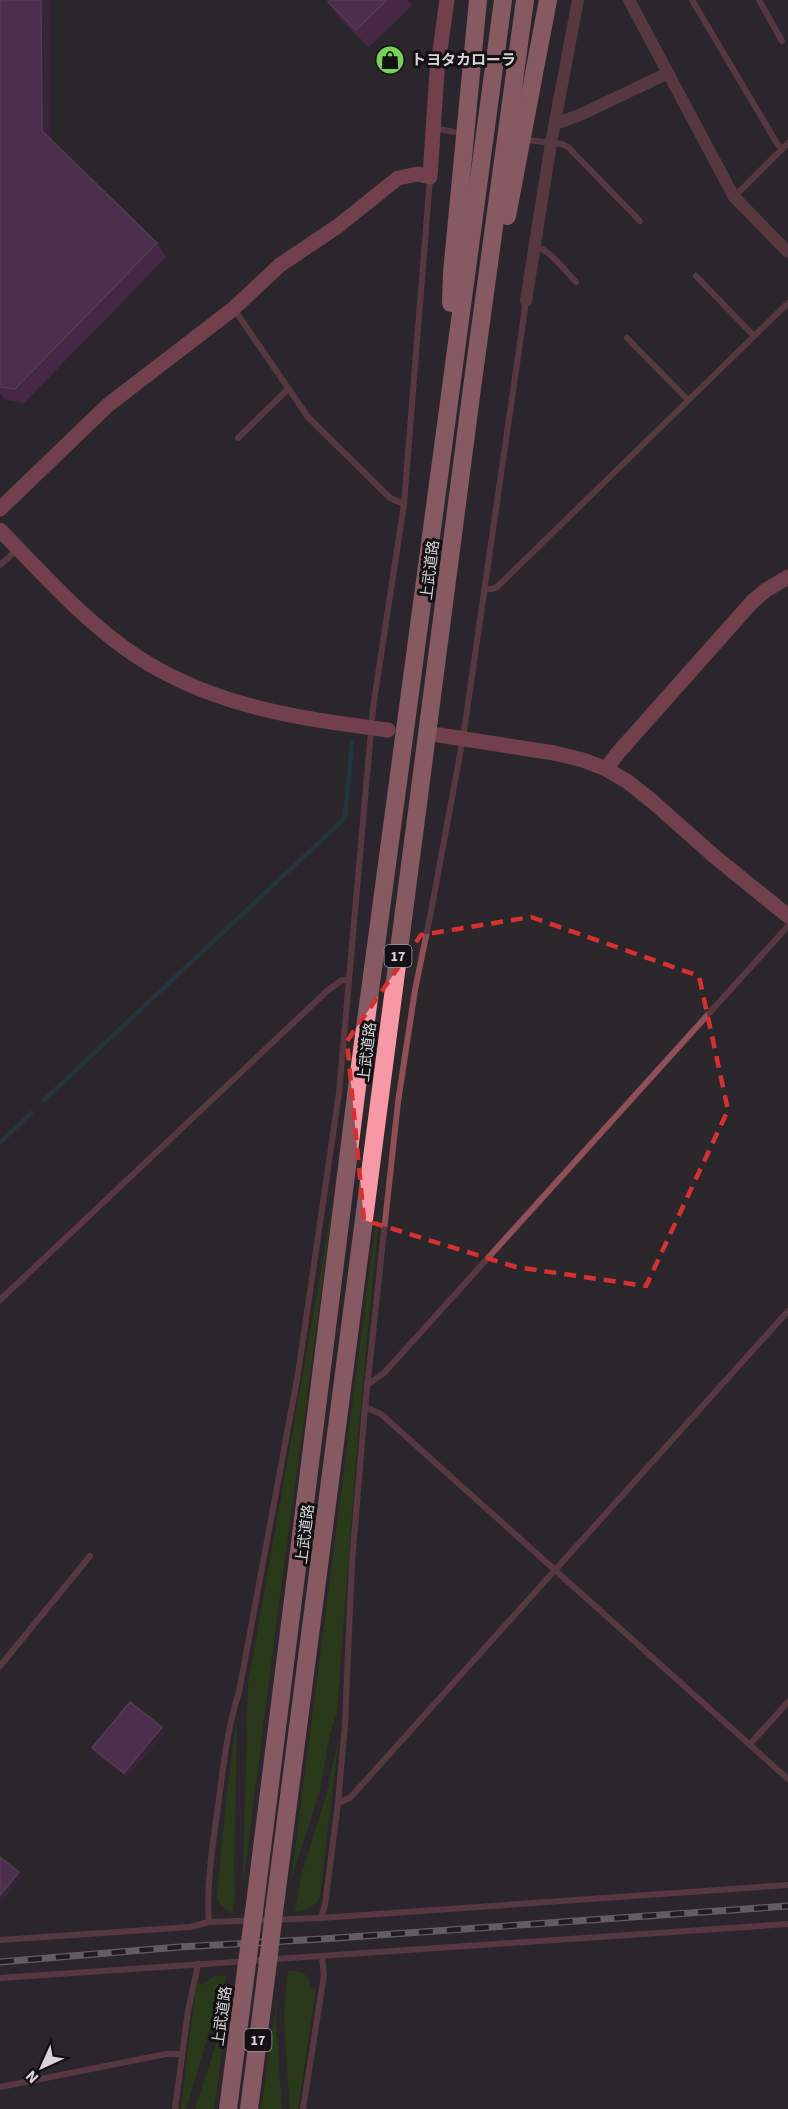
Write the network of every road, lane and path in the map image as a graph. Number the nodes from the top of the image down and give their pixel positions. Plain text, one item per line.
1 (447, 0) edge
2 (478, 0) edge
3 (503, 0) edge
4 (525, 0) edge
5 (548, 0) edge
6 (578, 0) edge
7 (629, 0) edge
8 (692, 0) edge
9 (759, 0) edge
10 (782, 41) dead end
11 (668, 73) junction
12 (555, 124) junction
13 (434, 128) junction
14 (454, 132) dead end
15 (527, 140) dead end
16 (551, 143) junction
17 (788, 143) edge
18 (782, 149) junction
19 (430, 177) junction
20 (734, 197) junction
21 (640, 221) dead end
22 (533, 246) junction
23 (788, 252) edge
24 (696, 276) dead end
25 (576, 282) dead end
26 (526, 301) joint
27 (788, 303) edge
28 (233, 309) junction
29 (753, 335) junction
30 (627, 338) dead end
31 (288, 388) junction
32 (472, 388) junction
33 (448, 398) junction
34 (688, 400) junction
35 (238, 438) dead end
36 (404, 504) junction
37 (0, 509) edge
38 (0, 530) edge
39 (18, 548) junction
40 (0, 565) edge
41 (788, 577) edge
42 (484, 590) junction
43 (371, 728) junction
44 (388, 730) dead end
45 (439, 735) dead end
46 (463, 738) junction
47 (606, 770) junction
48 (788, 916) edge
49 (788, 926) edge
50 (348, 980) junction
51 (347, 1094) junction
52 (379, 1100) junction
53 (398, 1102) junction
54 (0, 1300) edge
55 (788, 1311) edge
56 (367, 1385) junction
57 (365, 1407) junction
58 (90, 1556) dead end
59 (556, 1571) junction
60 (0, 1666) edge
61 (788, 1702) edge
62 (750, 1744) junction
63 (788, 1779) edge
64 (338, 1803) junction
65 (788, 1885) edge
66 (321, 1918) junction
67 (209, 1922) junction
68 (788, 1924) edge
69 (0, 1940) edge
70 (322, 1957) junction
71 (198, 1964) junction
72 (0, 1978) edge
73 (182, 2054) junction
74 (0, 2087) edge
75 (175, 2109) edge
76 (228, 2109) edge
77 (249, 2109) edge
78 (303, 2109) edge

1 - 13 street
2 - 33 highway
3 - 33 highway, 上武道路 / 17
4 - 32 highway, 上武道路 / 17
5 - 32 highway
6 - 12 street
7 - 11 street
8 - 18 lane
9 - 10 lane
11 - 12 street
11 - 20 street
12 - 16 street
13 - 14 lane
13 - 19 street
15 - 16 lane
16 - 21 lane
16 - 22 street
17 - 18 lane
18 - 20 lane
19 - 28 street
19 - 36 lane
20 - 23 street
22 - 25 lane
22 - 26 street
24 - 29 lane
26 - 42 lane
27 - 29 lane
28 - 31 lane
28 - 37 street
29 - 34 lane
30 - 34 lane
31 - 35 lane
31 - 36 lane
32 - 52 highway, 上武道路 / 17
33 - 51 highway, 上武道路 / 17
34 - 42 lane
36 - 43 lane
38 - 39 street
39 - 40 lane
39 - 43 street
41 - 47 street
42 - 46 lane
43 - 44 street
43 - 50 lane
45 - 46 street
46 - 47 street
46 - 53 lane
47 - 48 street
49 - 56 lane
50 - 51 lane
50 - 54 lane
51 - 67 lane
51 - 76 highway, 上武道路 / 17, bridge
52 - 53 lane
52 - 77 highway, 上武道路 / 17, bridge
53 - 56 lane
55 - 59 lane
56 - 57 lane
57 - 59 lane
57 - 64 lane
58 - 60 lane
59 - 62 lane
59 - 64 lane
61 - 62 lane
62 - 63 lane
64 - 66 lane
65 - 66 lane
66 - 67 lane
67 - 69 lane
68 - 70 lane
70 - 71 lane
70 - 78 lane
71 - 72 lane
71 - 73 lane
73 - 74 lane
73 - 75 lane

